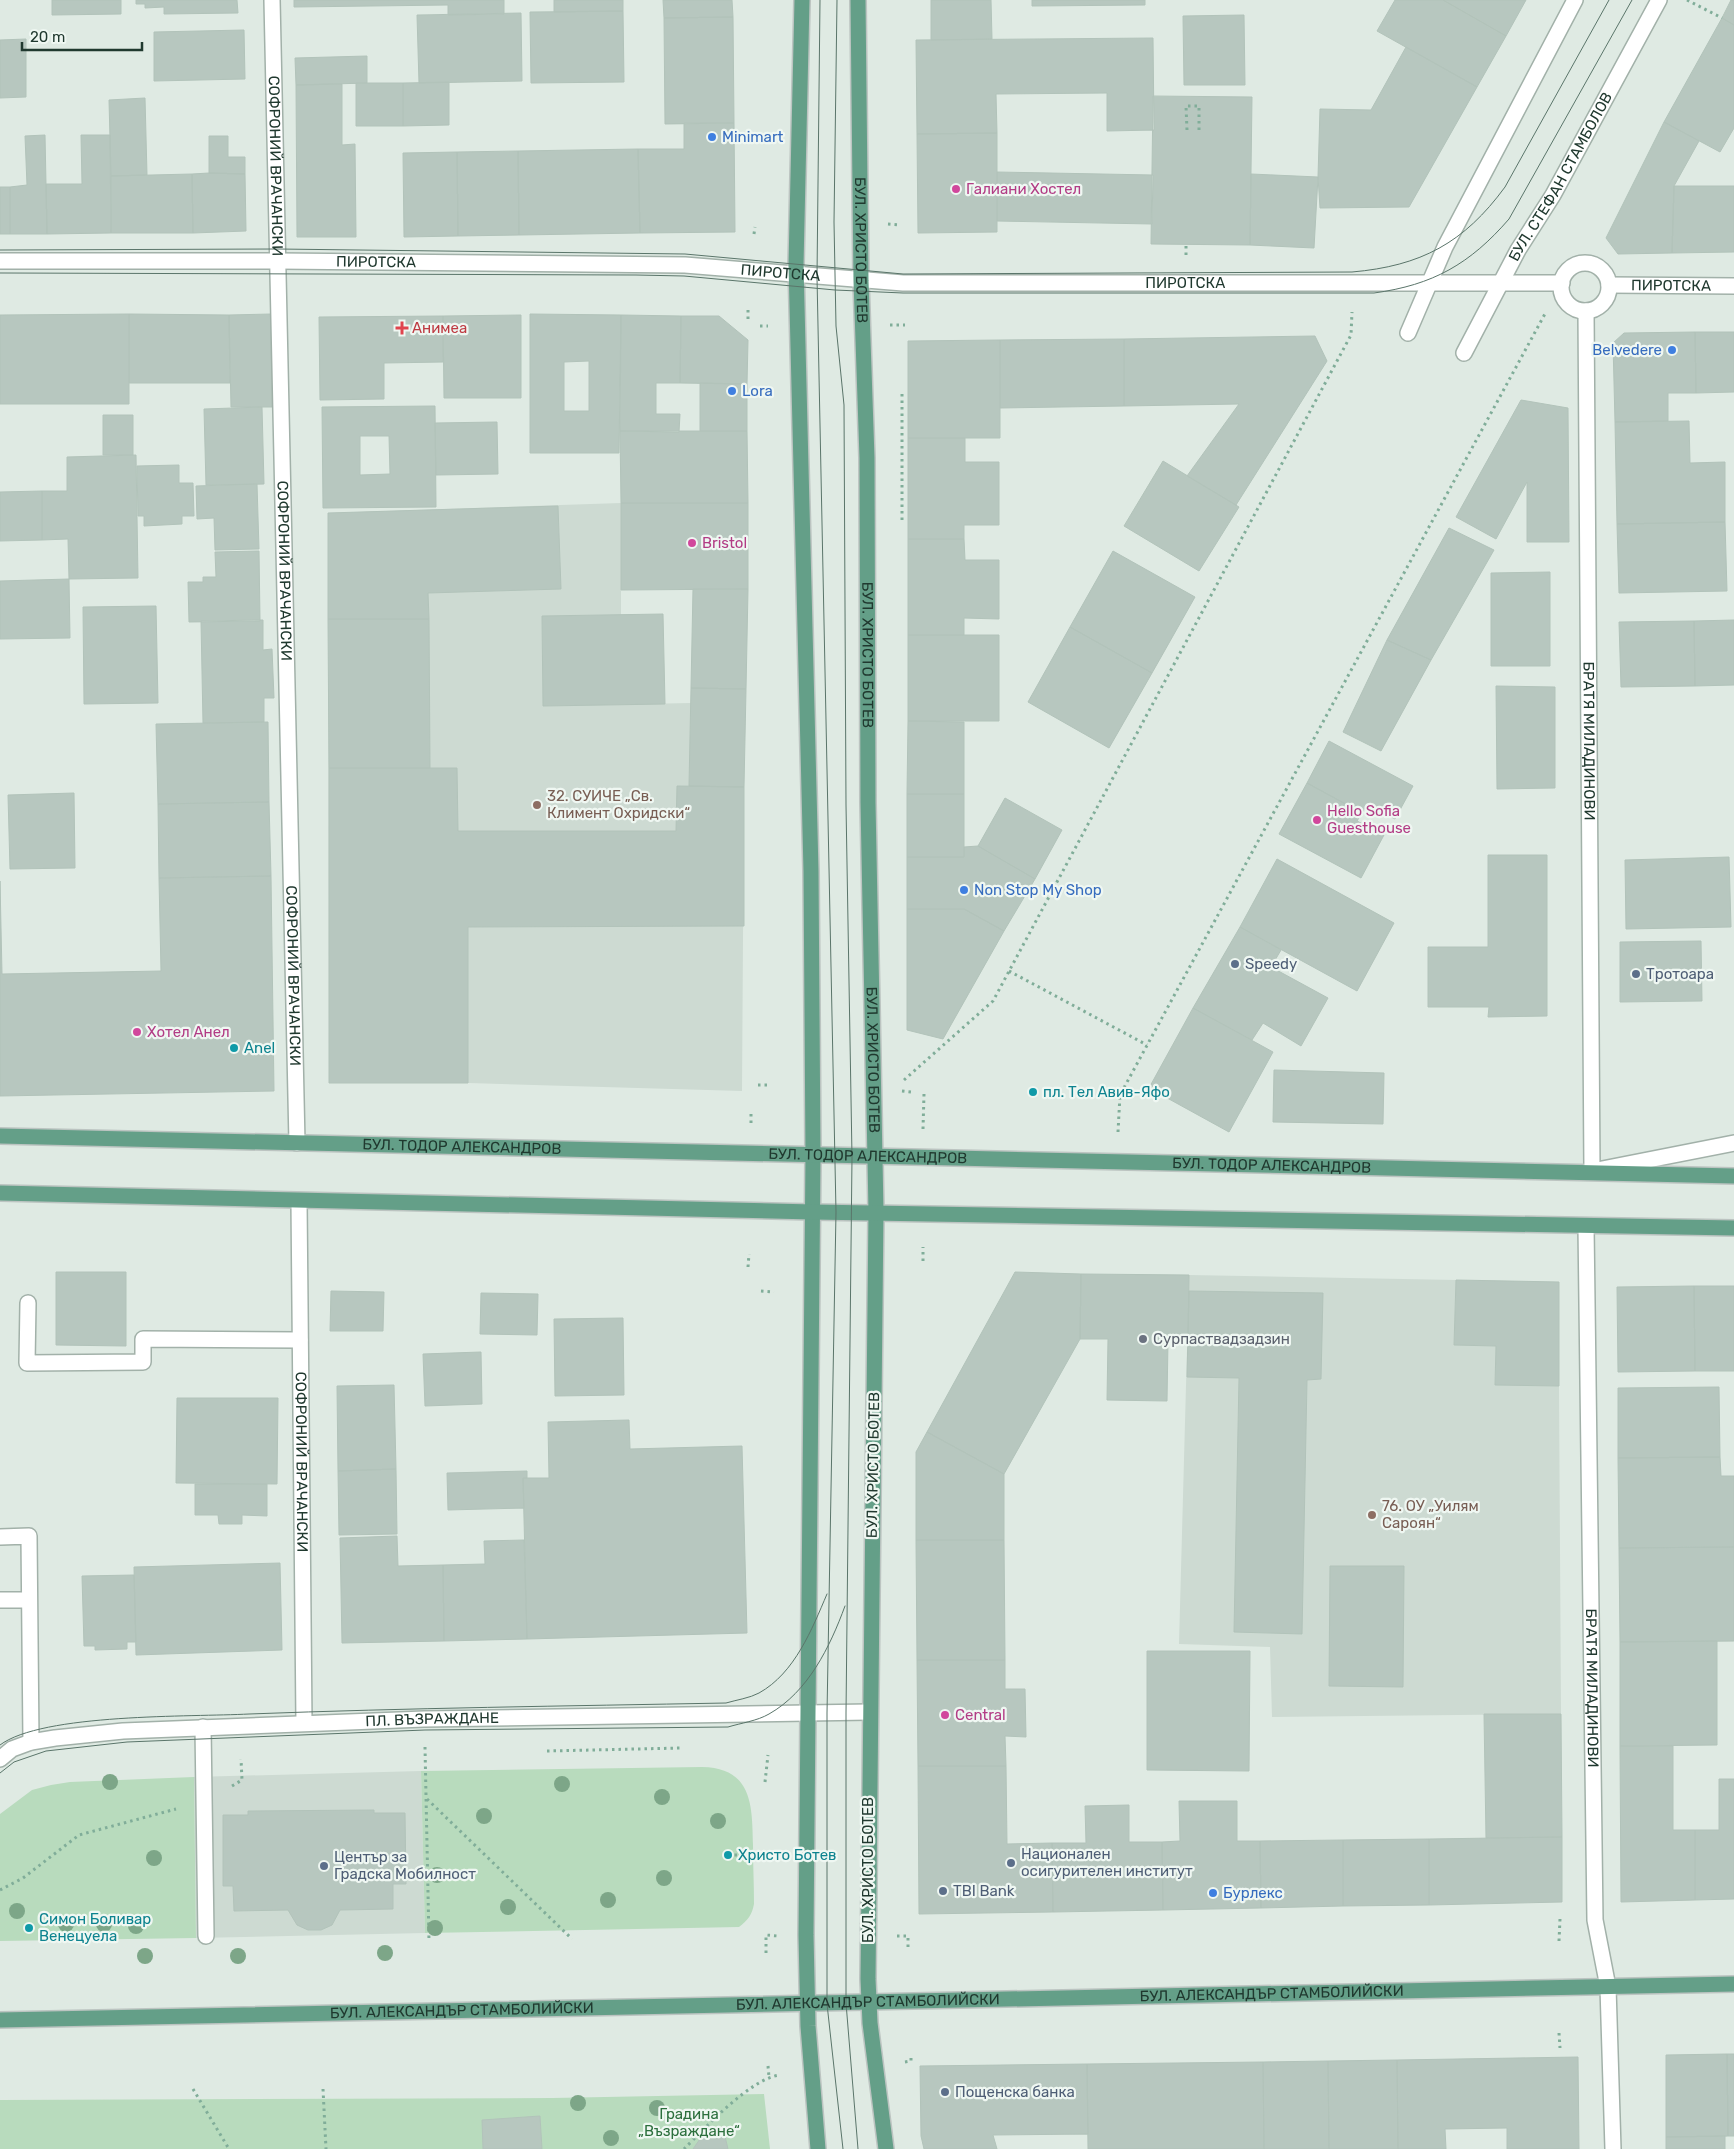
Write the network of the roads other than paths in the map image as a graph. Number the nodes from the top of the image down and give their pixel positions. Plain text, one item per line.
1 (272, 0) edge
2 (802, 0) edge
3 (858, 0) edge
4 (1575, 0) edge
5 (1659, 0) edge
6 (0, 261) edge
7 (278, 261) junction
8 (797, 276) junction
9 (861, 281) junction
10 (1562, 283) junction
11 (1429, 284) junction
12 (1500, 284) junction
13 (1609, 285) junction
14 (1734, 286) edge
15 (1586, 311) junction
16 (1408, 332) dead end
17 (1464, 353) dead end
18 (0, 1136) edge
19 (297, 1143) junction
20 (1734, 1143) edge
21 (813, 1155) junction
22 (875, 1157) junction
23 (1592, 1171) junction
24 (1734, 1176) edge
25 (0, 1193) edge
26 (299, 1201) junction
27 (813, 1212) junction
28 (876, 1212) junction
29 (1586, 1226) junction
30 (1734, 1228) edge
31 (28, 1303) dead end
32 (300, 1340) junction
33 (0, 1536) edge
34 (0, 1600) edge
35 (28, 1600) junction
36 (869, 1712) junction
37 (809, 1713) junction
38 (304, 1723) junction
39 (203, 1727) junction
40 (31, 1742) junction
41 (0, 1759) edge
42 (206, 1936) dead end
43 (1734, 1984) edge
44 (1608, 1987) junction
45 (869, 2002) junction
46 (807, 2004) junction
47 (0, 2020) edge
48 (818, 2149) edge
49 (886, 2149) edge
50 (1613, 2149) edge

1 - 7 street, СОФРОНИЙ ВРАЧАНСКИ
2 - 8 main road
3 - 9 main road, БУЛ. ХРИСТО БОТЕВ
4 - 11 street
5 - 12 street, БУЛ. СТЕФАН СТАМБОЛОВ
6 - 7 street, ПИРОТСКА
7 - 8 street, ПИРОТСКА
7 - 19 street, СОФРОНИЙ ВРАЧАНСКИ
8 - 9 street, ПИРОТСКА
8 - 21 main road
9 - 11 street, ПИРОТСКА
9 - 22 main road, БУЛ. ХРИСТО БОТЕВ
10 - 12 street, ПИРОТСКА
10 - 13 street
10 - 15 street
11 - 12 street, ПИРОТСКА
11 - 16 street
12 - 17 street, БУЛ. СТЕФАН СТАМБОЛОВ
13 - 14 street, ПИРОТСКА
13 - 15 street
15 - 23 street, БРАТЯ МИЛАДИНОВИ
18 - 19 main road, БУЛ. ТОДОР АЛЕКСАНДРОВ
19 - 21 main road, БУЛ. ТОДОР АЛЕКСАНДРОВ
20 - 23 street
21 - 22 main road, БУЛ. ТОДОР АЛЕКСАНДРОВ
21 - 27 main road
22 - 23 main road, БУЛ. ТОДОР АЛЕКСАНДРОВ
22 - 28 main road, БУЛ. ХРИСТО БОТЕВ
23 - 24 main road, БУЛ. ТОДОР АЛЕКСАНДРОВ
25 - 26 main road
26 - 27 main road
26 - 32 street, СОФРОНИЙ ВРАЧАНСКИ
27 - 28 main road
27 - 37 main road
28 - 29 main road
28 - 36 main road, БУЛ. ХРИСТО БОТЕВ
29 - 30 main road
29 - 44 street, БРАТЯ МИЛАДИНОВИ
31 - 32 street
32 - 38 street, СОФРОНИЙ ВРАЧАНСКИ
33 - 35 street
34 - 35 street
35 - 40 street
36 - 37 street, ПЛ. ВЪЗРАЖДАНЕ
36 - 45 main road, БУЛ. ХРИСТО БОТЕВ
37 - 38 street, ПЛ. ВЪЗРАЖДАНЕ
37 - 46 main road
38 - 39 street, ПЛ. ВЪЗРАЖДАНЕ
39 - 40 street, ПЛ. ВЪЗРАЖДАНЕ
39 - 42 street
40 - 41 street, ПЛ. ВЪЗРАЖДАНЕ
43 - 44 main road, БУЛ. АЛЕКСАНДЪР СТАМБОЛИЙСКИ
44 - 45 main road, БУЛ. АЛЕКСАНДЪР СТАМБОЛИЙСКИ
44 - 50 street, БРАТЯ МИЛАДИНОВИ
45 - 46 main road, БУЛ. АЛЕКСАНДЪР СТАМБОЛИЙСКИ
45 - 49 main road, БУЛ. ХРИСТО БОТЕВ
46 - 47 main road, БУЛ. АЛЕКСАНДЪР СТАМБОЛИЙСКИ
46 - 48 main road

